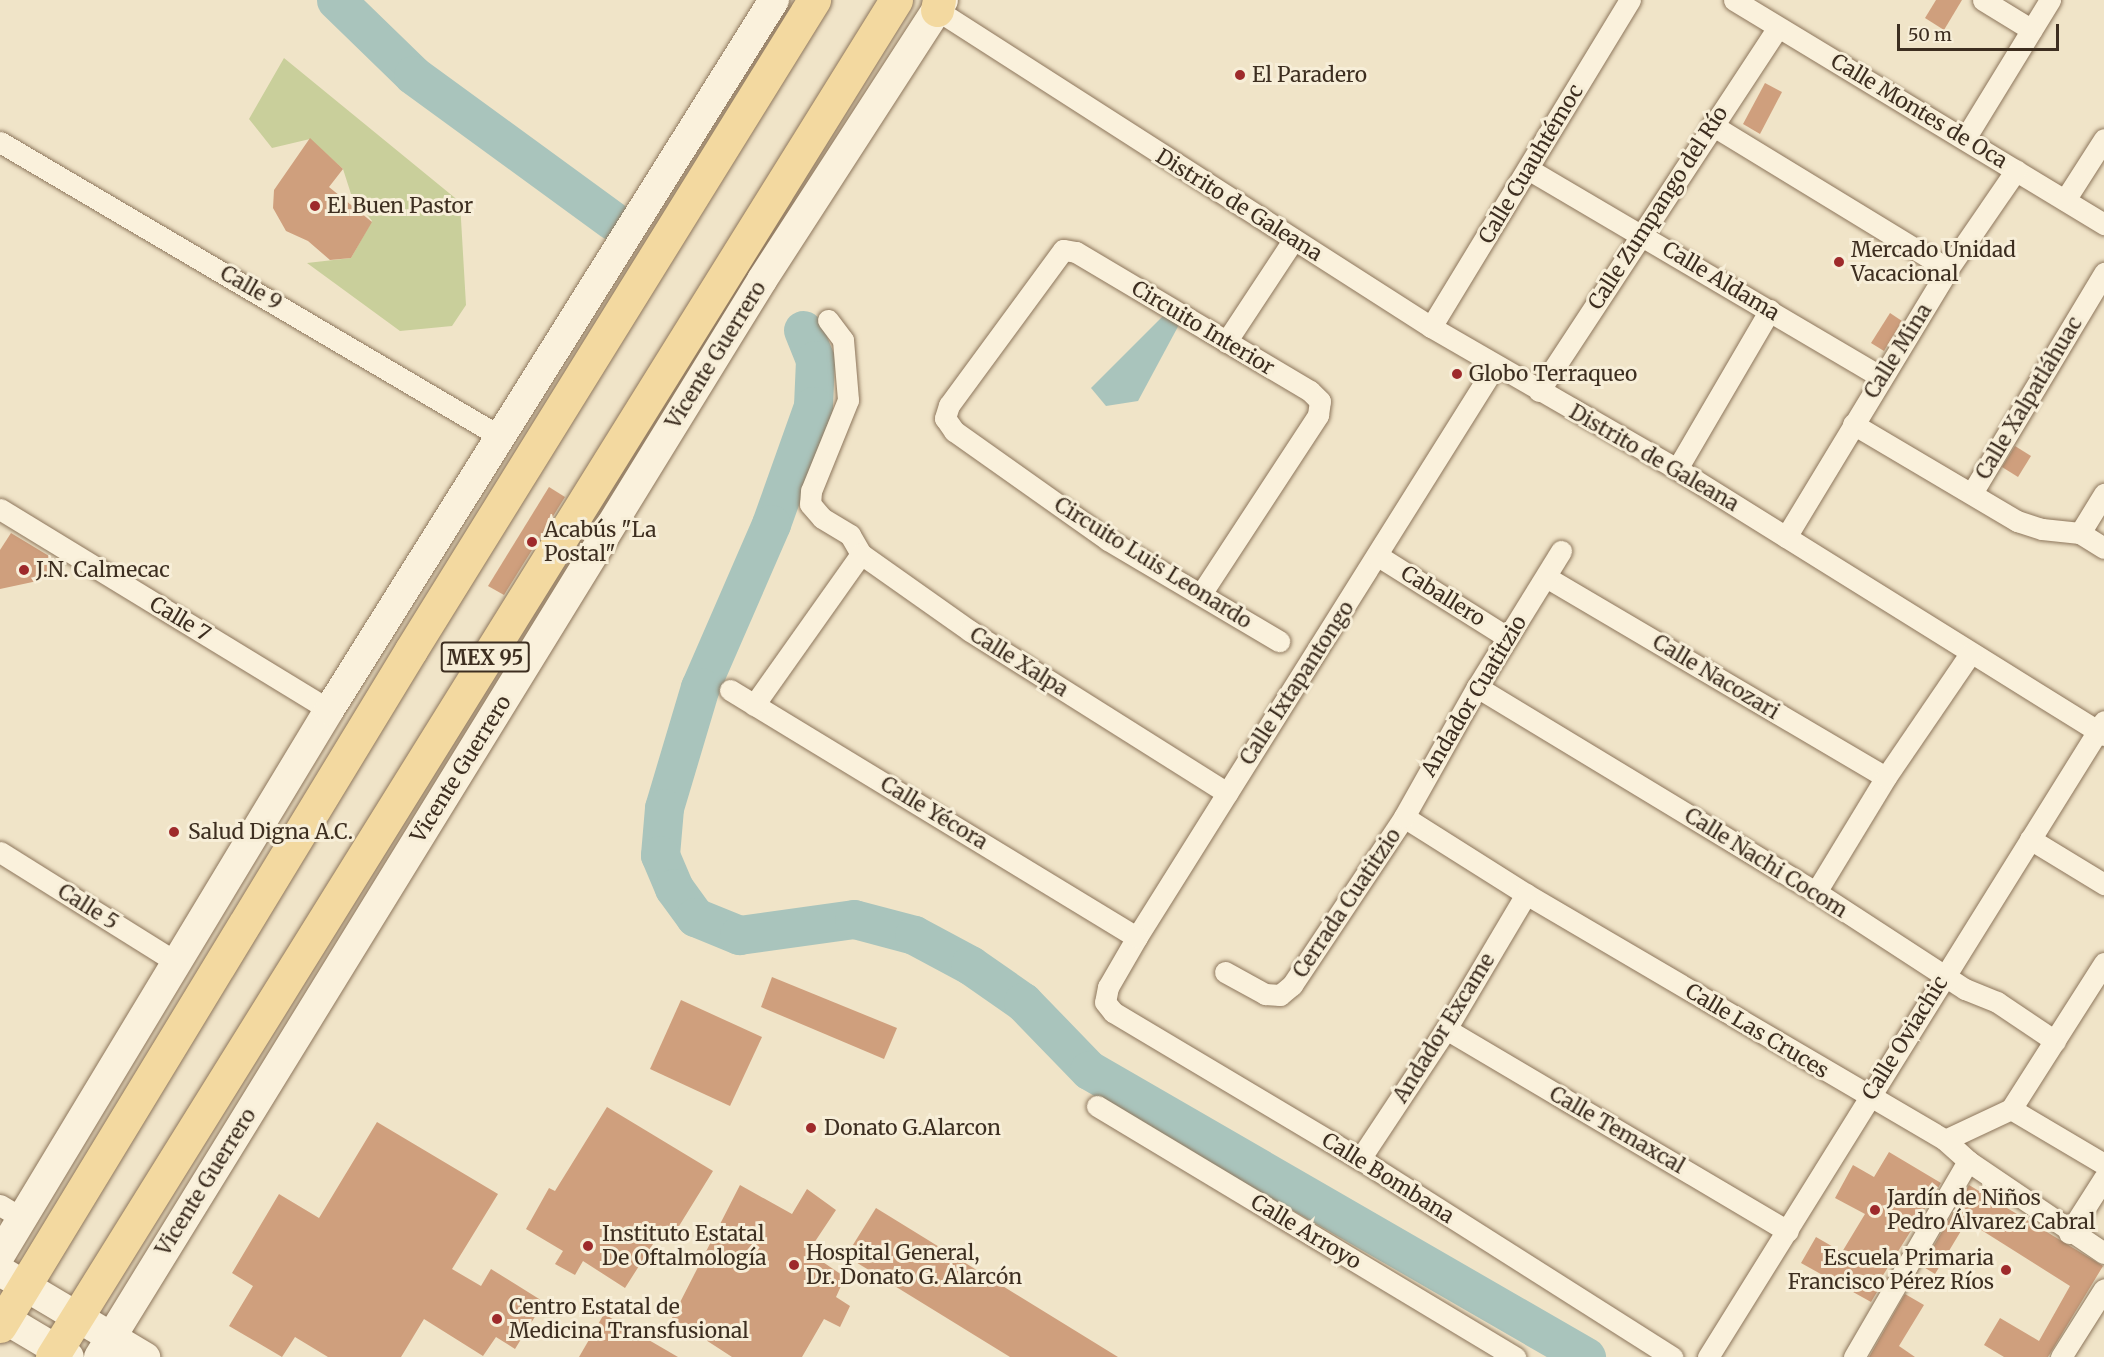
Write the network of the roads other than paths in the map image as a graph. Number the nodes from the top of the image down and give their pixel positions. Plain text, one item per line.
1 (774, 0) edge
2 (814, 0) edge
3 (896, 0) edge
4 (1630, 0) edge
5 (1734, 0) edge
6 (1983, 0) edge
7 (2050, 0) edge
8 (939, 3) edge
9 (1778, 27) junction
10 (2032, 30) junction
11 (1712, 126) junction
12 (1966, 137) junction
13 (2104, 139) edge
14 (0, 142) edge
15 (1528, 169) junction
16 (2016, 170) junction
17 (2065, 200) junction
18 (2104, 224) edge
19 (1642, 234) junction
20 (1294, 239) junction
21 (1948, 269) junction
22 (2104, 273) edge
23 (1770, 310) junction
24 (828, 320) dead end
25 (1431, 327) junction
26 (1226, 342) junction
27 (1495, 366) junction
28 (1881, 377) junction
29 (1539, 391) junction
30 (945, 418) joint
31 (1853, 424) junction
32 (501, 437) junction
33 (1677, 469) junction
34 (1972, 493) junction
35 (2104, 494) edge
36 (0, 509) edge
37 (2080, 532) junction
38 (1786, 537) junction
39 (2104, 548) edge
40 (1561, 551) dead end
41 (861, 554) junction
42 (1378, 556) junction
43 (1546, 578) junction
44 (1201, 594) junction
45 (378, 632) junction
46 (1507, 637) junction
47 (1278, 641) dead end
48 (411, 650) junction
49 (1970, 654) junction
50 (1477, 687) junction
51 (730, 690) dead end
52 (754, 705) junction
53 (329, 710) junction
54 (2102, 729) edge
55 (1886, 777) junction
56 (1227, 793) junction
57 (1404, 817) junction
58 (2030, 839) junction
59 (0, 852) edge
60 (2104, 884) edge
61 (1816, 892) junction
62 (1526, 894) junction
63 (1137, 937) junction
64 (176, 962) junction
65 (2104, 963) edge
66 (1225, 972) dead end
67 (1944, 975) junction
68 (1105, 1002) joint
69 (1446, 1029) junction
70 (2055, 1041) junction
71 (1868, 1097) junction
72 (1097, 1106) dead end
73 (2011, 1110) junction
74 (1945, 1140) junction
75 (1360, 1160) junction
76 (1968, 1161) junction
77 (2104, 1164) edge
78 (2104, 1178) edge
79 (11, 1212) edge
80 (1788, 1231) junction
81 (2069, 1233) junction
82 (2104, 1253) edge
83 (0, 1255) edge
84 (13, 1279) edge
85 (2104, 1289) edge
86 (76, 1316) junction
87 (2, 1320) edge
88 (105, 1347) edge
89 (59, 1355) edge
90 (146, 1357) edge
91 (1515, 1357) edge
92 (1672, 1357) edge
93 (1708, 1357) edge
94 (1854, 1357) edge
95 (2061, 1357) edge

1 - 32 main road
2 - 48 main road, MEX 95
3 - 86 main road, MEX 95
4 - 15 street, Calle Cuauhtémoc
5 - 9 street, Calle Montes de Oca
6 - 10 street
7 - 10 street
8 - 20 street, Distrito de Galeana
8 - 88 main road, Vicente Guerrero
9 - 11 street, Calle Zumpango del Río
9 - 12 street, Calle Montes de Oca
10 - 12 street
11 - 19 street, Calle Zumpango del Río
11 - 21 street
12 - 16 street, Calle Montes de Oca
13 - 17 street
14 - 32 street, Calle 9
15 - 19 street, Calle Aldama
15 - 25 street, Calle Cuauhtémoc
16 - 17 street, Calle Montes de Oca
16 - 21 street, Calle Mina
17 - 18 street, Calle Montes de Oca
19 - 23 street, Calle Aldama
19 - 29 street, Calle Zumpango del Río
20 - 25 street, Distrito de Galeana
20 - 26 street
21 - 28 street, Calle Mina
22 - 34 street, Calle Xalpatláhuac
23 - 28 street, Calle Aldama
23 - 33 street
24 - 41 street, Calle Xalpa
25 - 27 street, Distrito de Galeana
26 - 30 street, Circuito Interior
26 - 44 street, Circuito Interior
27 - 29 street, Distrito de Galeana
27 - 42 street, Calle Ixtapantongo
28 - 31 street, Calle Mina
29 - 33 street, Distrito de Galeana
30 - 44 street, Circuito Luis Leonardo
31 - 34 street
31 - 38 street, Calle Mina
32 - 45 main road
33 - 38 street, Distrito de Galeana
34 - 37 street
35 - 37 street
36 - 53 street, Calle 7
37 - 39 street
38 - 49 street, Distrito de Galeana
40 - 43 street
41 - 52 street
41 - 56 street, Calle Xalpa
42 - 46 street, Caballero
42 - 56 street, Calle Ixtapantongo
43 - 46 street, Andador Cuatitzio
43 - 55 street, Calle Nacozari
44 - 47 street, Circuito Luis Leonardo
45 - 48 main road
45 - 53 main road
46 - 50 street, Andador Cuatitzio
48 - 84 main road, MEX 95
49 - 54 street, Distrito de Galeana
49 - 55 street
50 - 57 street, Andador Cuatitzio
50 - 61 street, Calle Nachi Cocom
51 - 52 street, Calle Yécora
52 - 63 street, Calle Yécora
53 - 64 main road
54 - 58 street, Calle Oviachic
55 - 61 street
56 - 63 street, Calle Ixtapantongo
57 - 62 street, Calle Las Cruces
57 - 66 street, Cerrada Cuatitzio
58 - 60 street
58 - 67 street, Calle Oviachic
59 - 64 street, Calle 5
61 - 67 street, Calle Nachi Cocom
62 - 69 street, Andador Excame
62 - 71 street, Calle Las Cruces
63 - 68 street, Calle Ixtapantongo
64 - 79 main road
65 - 70 street
67 - 70 street, Calle Nachi Cocom
67 - 71 street, Calle Oviachic
68 - 75 street, Calle Bombana
69 - 75 street, Andador Excame
69 - 80 street, Calle Temaxcal
70 - 73 street
71 - 74 street, Calle Las Cruces
71 - 80 street, Calle Oviachic
72 - 91 street, Calle Arroyo
73 - 74 street
73 - 77 street
74 - 76 street, Calle Las Cruces
75 - 92 street, Calle Bombana
76 - 81 street, Calle Las Cruces
76 - 94 street
78 - 81 street
79 - 83 main road
80 - 93 street, Calle Oviachic
81 - 82 street, Calle Las Cruces
84 - 86 main road
84 - 87 main road, MEX 95
85 - 95 street
86 - 88 main road
86 - 89 main road, MEX 95
87 - 89 main road
88 - 90 main road

